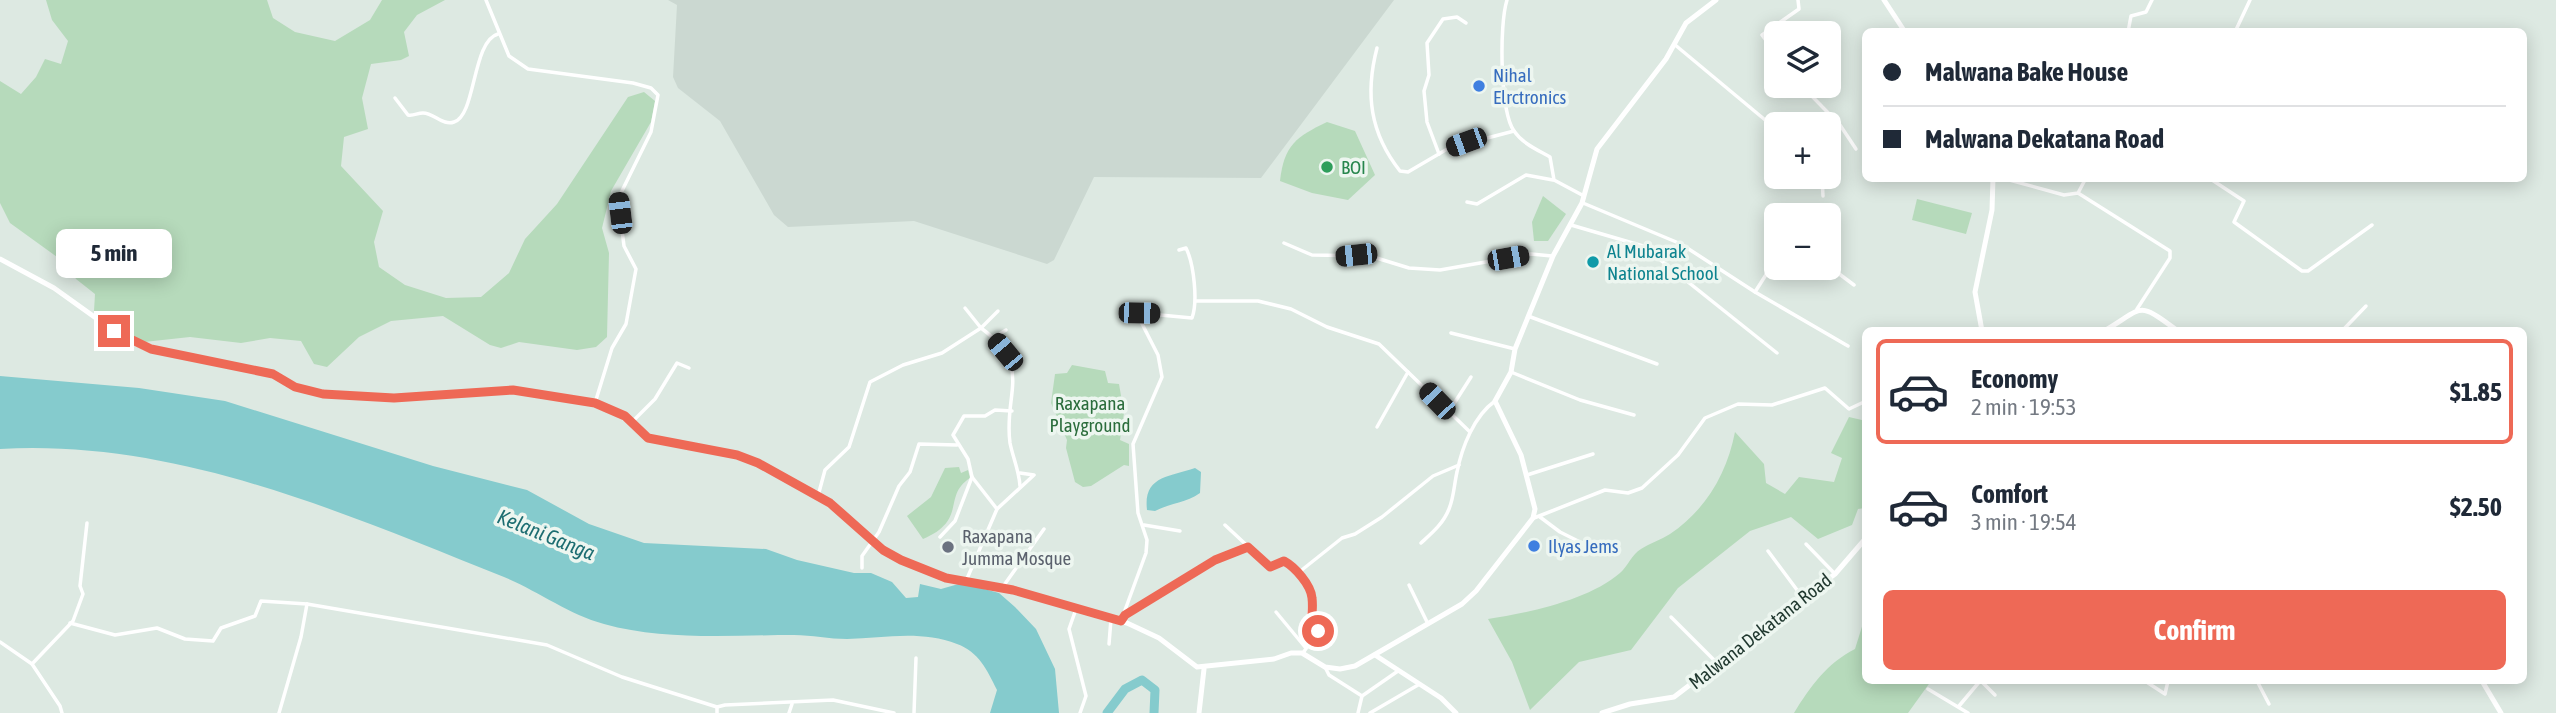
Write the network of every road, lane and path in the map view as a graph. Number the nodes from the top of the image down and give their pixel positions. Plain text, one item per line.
1 (486, 0) edge
2 (1507, 0) edge
3 (1716, 0) edge
4 (1798, 0) edge
5 (1884, 0) edge
6 (2152, 0) edge
7 (2250, 0) edge
8 (1782, 21) edge
9 (1466, 23) dead end
10 (1902, 28) edge
11 (2129, 28) edge
12 (2237, 28) edge
13 (499, 34) junction
14 (1674, 44) junction
15 (1377, 48) dead end
16 (395, 98) dead end
17 (1814, 98) edge
18 (1764, 119) edge
19 (1514, 131) junction
20 (1856, 149) dead end
21 (1439, 154) junction
22 (1554, 180) junction
23 (1993, 182) edge
24 (2017, 182) edge
25 (2084, 182) edge
26 (2215, 182) edge
27 (1823, 189) edge
28 (2078, 193) junction
29 (1824, 196) dead end
30 (1583, 200) junction
31 (1467, 202) dead end
32 (1571, 225) junction
33 (2372, 225) dead end
34 (1284, 243) dead end
35 (1179, 250) dead end
36 (1553, 256) junction
37 (0, 259) edge
38 (1841, 275) edge
39 (1764, 278) edge
40 (1854, 285) dead end
41 (1755, 292) junction
42 (1196, 301) junction
43 (2367, 306) dead end
44 (965, 308) dead end
45 (2137, 309) junction
46 (998, 311) dead end
47 (1528, 316) junction
48 (1981, 327) edge
49 (2110, 327) edge
50 (2172, 327) edge
51 (2346, 327) edge
52 (981, 328) junction
53 (1006, 330) dead end
54 (1451, 334) dead end
55 (993, 338) junction
56 (1848, 346) dead end
57 (1515, 349) junction
58 (1777, 353) dead end
59 (1657, 364) dead end
60 (689, 368) dead end
61 (1408, 372) junction
62 (1511, 372) junction
63 (1471, 377) dead end
64 (1495, 401) junction
65 (595, 403) junction
66 (1862, 403) edge
67 (1012, 411) junction
68 (1448, 413) junction
69 (1633, 415) dead end
70 (632, 422) junction
71 (1377, 427) dead end
72 (1470, 432) junction
73 (957, 445) junction
74 (1593, 454) dead end
75 (1459, 465) junction
76 (1020, 473) junction
77 (1527, 475) junction
78 (972, 477) junction
79 (1020, 486) junction
80 (818, 496) junction
81 (997, 509) junction
82 (1536, 518) junction
83 (87, 523) dead end
84 (1144, 525) junction
85 (1225, 525) dead end
86 (1044, 529) dead end
87 (1180, 531) dead end
88 (940, 537) dead end
89 (873, 542) junction
90 (1422, 543) dead end
91 (1862, 543) edge
92 (1806, 544) dead end
93 (1248, 547) junction
94 (1598, 551) dead end
95 (1768, 551) dead end
96 (862, 568) dead end
97 (1298, 573) junction
98 (1835, 574) junction
99 (966, 581) junction
100 (1409, 585) dead end
101 (1002, 588) junction
102 (1803, 598) junction
103 (307, 604) junction
104 (1076, 610) junction
105 (1276, 612) dead end
106 (1125, 615) junction
107 (1671, 617) dead end
108 (1111, 619) junction
109 (1121, 621) junction
110 (70, 623) junction
111 (1428, 624) junction
112 (0, 642) edge
113 (1109, 644) dead end
114 (1304, 650) junction
115 (1375, 655) junction
116 (916, 657) dead end
117 (1717, 663) junction
118 (32, 664) junction
119 (1325, 667) junction
120 (1204, 669) junction
121 (1400, 670) junction
122 (1420, 684) junction
123 (1977, 684) edge
124 (1983, 684) edge
125 (2150, 684) edge
126 (2168, 684) edge
127 (2259, 684) edge
128 (2484, 684) edge
129 (1928, 689) dead end
130 (1995, 695) dead end
131 (1362, 696) junction
132 (792, 704) junction
133 (2269, 704) dead end
134 (1958, 707) junction
135 (717, 710) edge
136 (1199, 710) edge
137 (62, 713) edge
138 (279, 713) edge
139 (789, 713) edge
140 (894, 713) edge
141 (914, 713) edge
142 (1080, 713) edge
143 (1358, 713) edge
144 (1370, 713) edge
145 (1456, 713) edge
146 (1602, 713) edge
147 (1968, 713) edge
148 (2501, 713) edge

1 - 13 street
2 - 19 street
3 - 14 main road
4 - 8 street
5 - 10 main road
6 - 11 street
7 - 12 street
9 - 21 street
13 - 16 street
13 - 65 street
14 - 18 street
14 - 30 main road
15 - 21 street
17 - 20 street
19 - 21 street
19 - 22 street
22 - 30 street
22 - 31 street
23 - 48 main road
24 - 28 street
25 - 28 street
26 - 33 street
27 - 29 street
28 - 45 street
30 - 32 main road
30 - 41 street
32 - 36 main road
32 - 58 street
34 - 36 street
35 - 42 street
36 - 47 main road
37 - 65 main road
38 - 40 street
39 - 41 street
41 - 56 street
42 - 61 street
42 - 84 street
43 - 51 street
44 - 52 street
45 - 49 main road
45 - 50 main road
46 - 52 street
47 - 57 main road
47 - 59 street
52 - 55 street
52 - 80 street
53 - 55 street
54 - 57 street
55 - 67 street
57 - 62 main road
60 - 70 street
61 - 68 street
61 - 71 street
62 - 64 main road
62 - 69 street
63 - 68 street
64 - 72 street
64 - 77 main road
65 - 70 main road
66 - 82 street
67 - 73 street
67 - 76 street
68 - 72 street
70 - 80 main road
72 - 75 street
73 - 78 street
73 - 89 street
74 - 77 street
75 - 90 street
75 - 97 street
76 - 79 street
76 - 79 street
77 - 82 main road
78 - 81 street
78 - 88 street
79 - 81 street
80 - 89 main road
81 - 99 street
82 - 94 street
82 - 111 main road
83 - 110 street
84 - 87 street
84 - 106 street
85 - 93 street
86 - 101 street
89 - 96 street
89 - 99 main road
91 - 98 main road, Malwana Dekatana Road
92 - 98 street
93 - 97 street
93 - 106 street
95 - 102 street
97 - 114 street
98 - 102 main road, Malwana Dekatana Road
99 - 101 main road
100 - 111 street
101 - 104 main road
102 - 117 main road, Malwana Dekatana Road
103 - 110 street
103 - 135 street
103 - 138 street
104 - 108 main road
104 - 142 street
105 - 114 street
106 - 109 street
107 - 117 street
108 - 109 main road
108 - 113 street
109 - 120 main road
110 - 118 street
111 - 115 main road
112 - 118 street
114 - 119 main road
114 - 120 main road
115 - 119 main road
115 - 121 main road
116 - 141 street
117 - 146 main road, Malwana Dekatana Road
118 - 137 street
119 - 131 street
120 - 136 main road
121 - 122 main road
121 - 131 street
122 - 144 street
122 - 145 main road
123 - 134 street
124 - 130 street
125 - 126 street
127 - 133 street
128 - 148 main road
129 - 134 street
131 - 143 street
132 - 135 street
132 - 139 street
132 - 140 street
134 - 147 street

